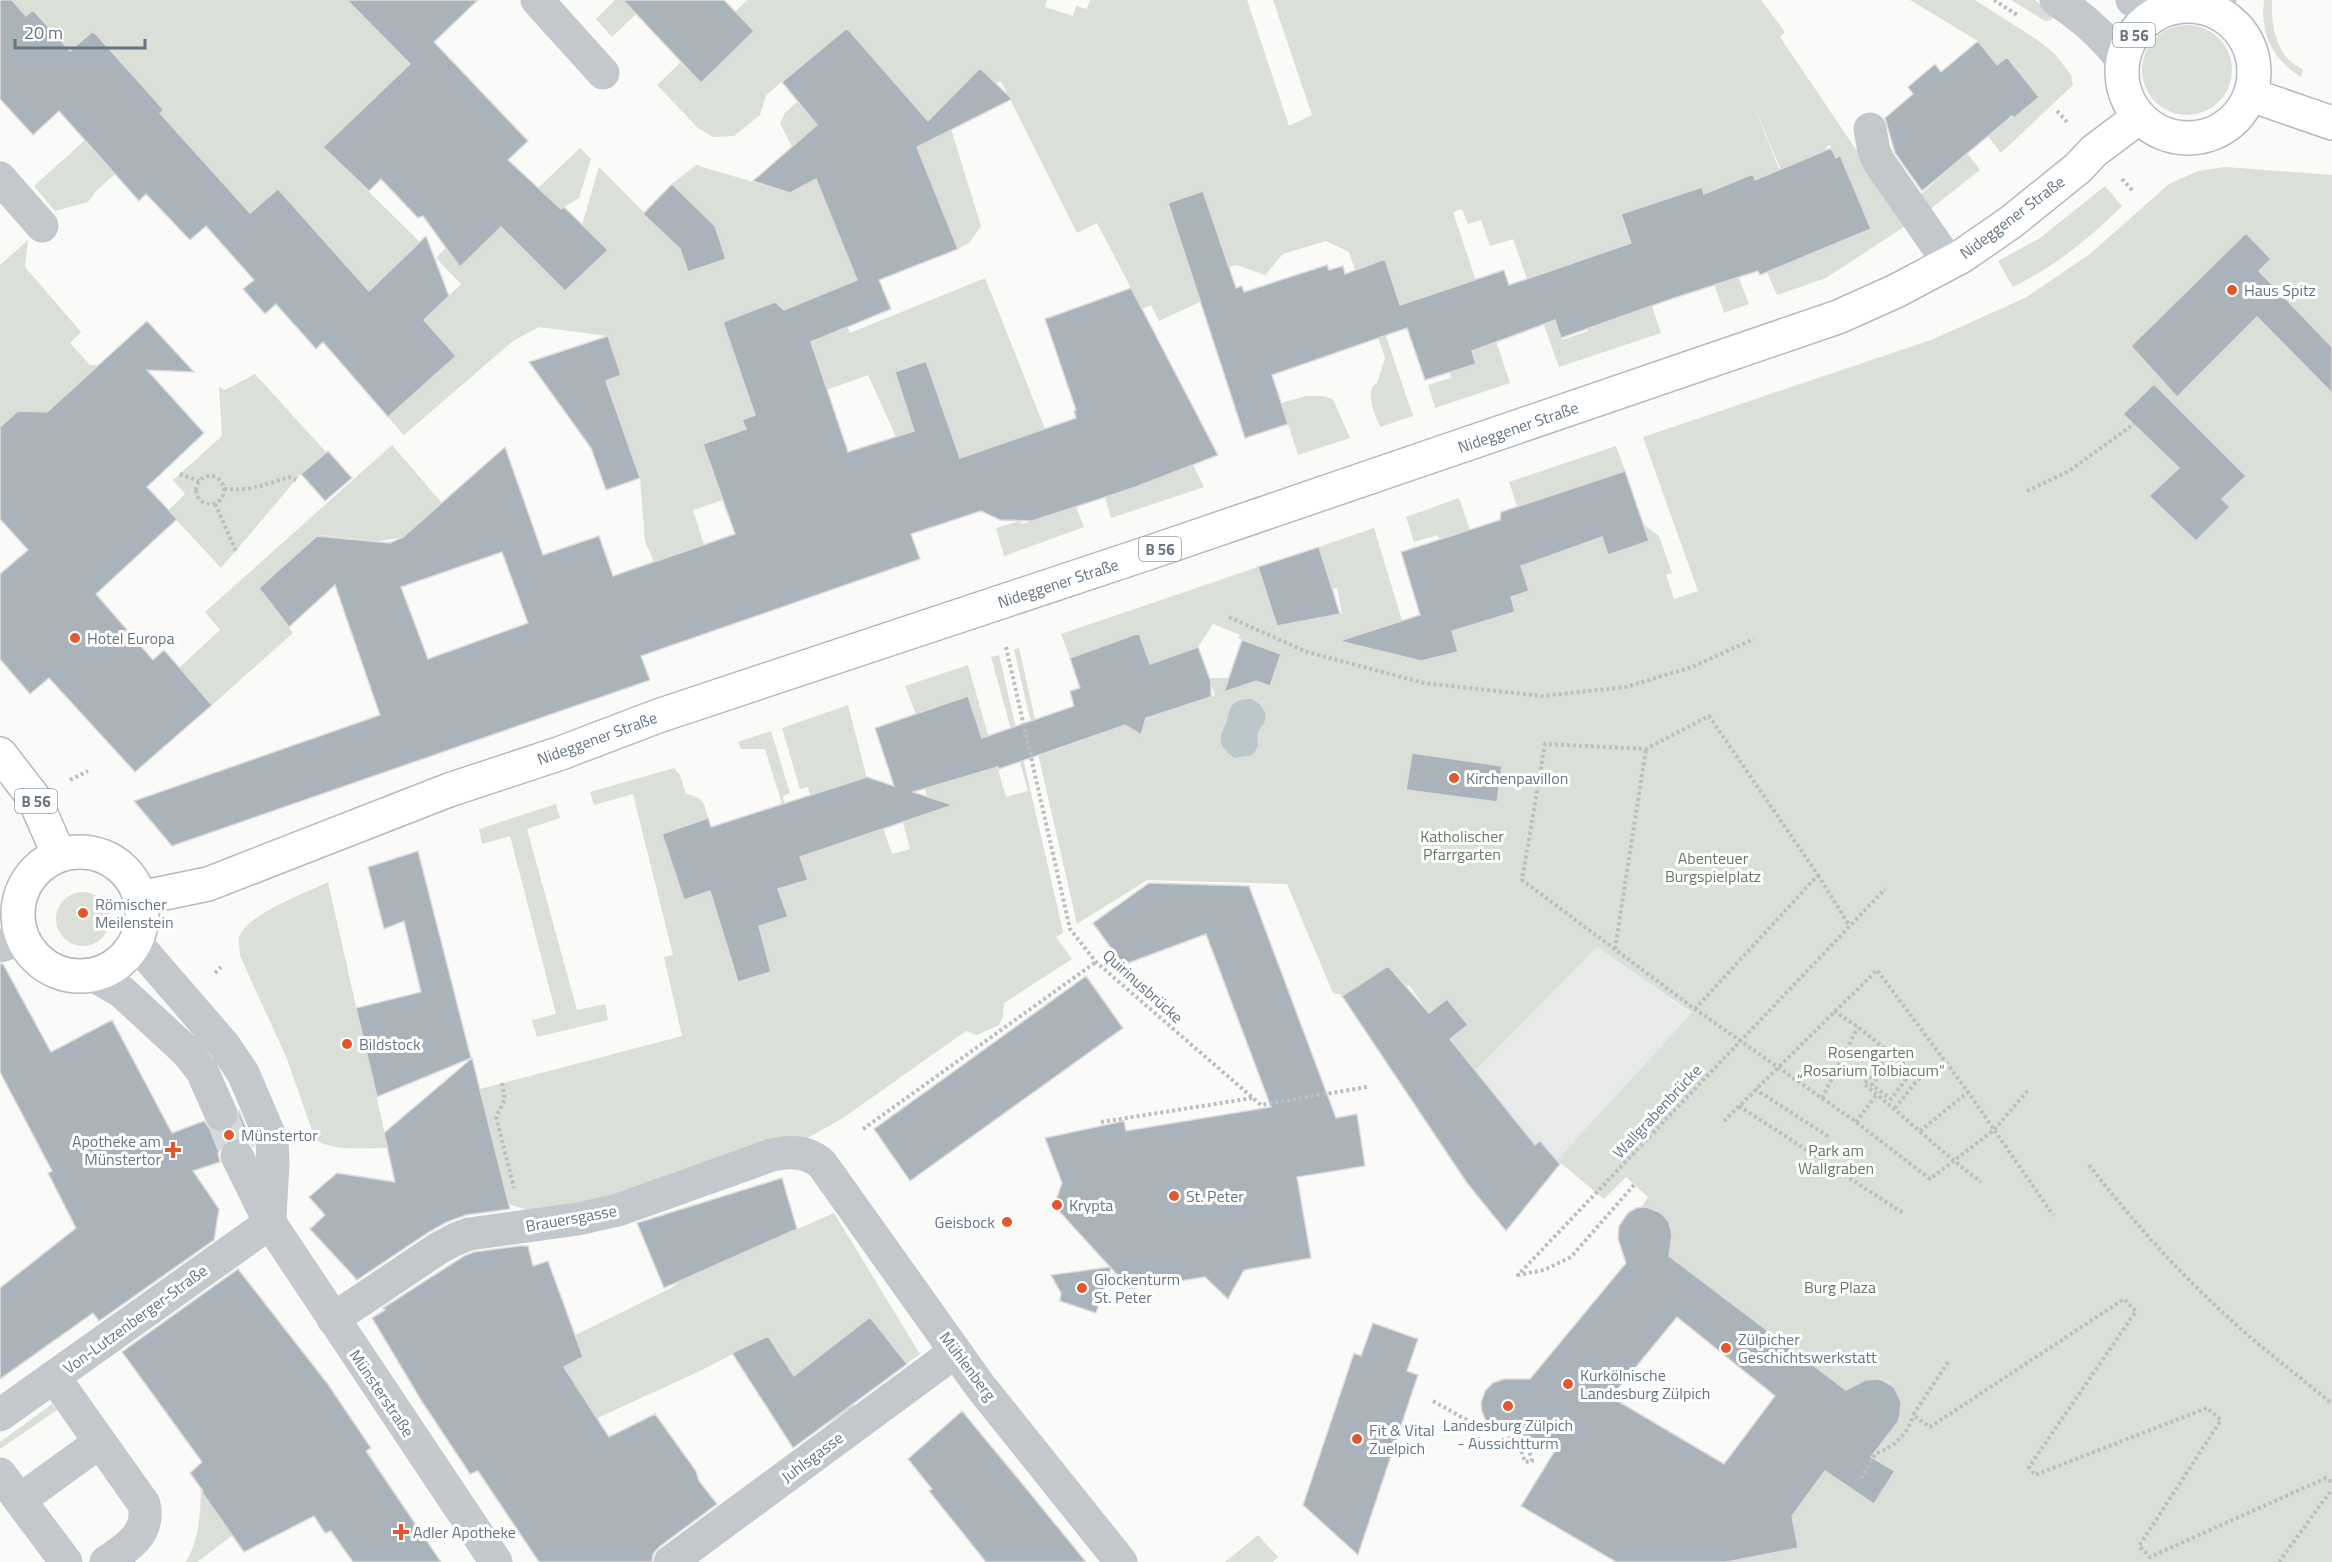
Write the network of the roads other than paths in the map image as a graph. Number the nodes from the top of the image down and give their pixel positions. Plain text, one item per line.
1 (537, 0) edge
2 (2056, 0) edge
3 (2132, 0) edge
4 (2217, 5) edge
5 (2167, 8) junction
6 (2122, 60) junction
7 (603, 73) dead end
8 (2251, 95) junction
9 (2138, 118) junction
10 (2332, 123) edge
11 (1869, 129) dead end
12 (0, 178) edge
13 (42, 226) dead end
14 (1949, 263) junction
15 (0, 754) edge
16 (59, 855) junction
17 (140, 898) junction
18 (135, 942) junction
19 (11, 943) edge
20 (93, 975) junction
21 (221, 1114) tunnel mouth
22 (237, 1156) tunnel mouth
23 (822, 1164) joint
24 (270, 1223) junction
25 (333, 1319) junction
26 (955, 1352) junction
27 (54, 1377) junction
28 (0, 1415) edge
29 (100, 1442) junction
30 (0, 1474) edge
31 (20, 1500) junction
32 (66, 1562) edge
33 (106, 1562) edge
34 (496, 1562) edge
35 (670, 1562) edge
36 (1121, 1562) edge

1 - 7 street
2 - 6 street
3 - 5 street
4 - 5 main road, B 56
4 - 8 main road, B 56
5 - 6 main road, B 56
6 - 9 main road, B 56
8 - 9 main road
8 - 10 main road
9 - 14 main road, Nideggener Straße / B 56
11 - 14 street
12 - 13 street
14 - 17 main road, Nideggener Straße / B 56
15 - 16 main road, B 56
16 - 17 main road
16 - 19 main road
17 - 18 main road
18 - 20 main road
18 - 24 street
19 - 20 main road
20 - 21 street
22 - 24 street, Münsterstraße
23 - 25 street, Brauersgasse
23 - 26 street, Mühlenberg
24 - 25 street, Münsterstraße
24 - 27 street, Von-Lutzenberger-Straße
25 - 34 street, Münsterstraße
26 - 35 street, Juhlsgasse
26 - 36 street, Mühlenberg
27 - 28 street, Von-Lutzenberger-Straße
27 - 29 street
29 - 31 street
29 - 33 street
30 - 31 street
31 - 32 street

